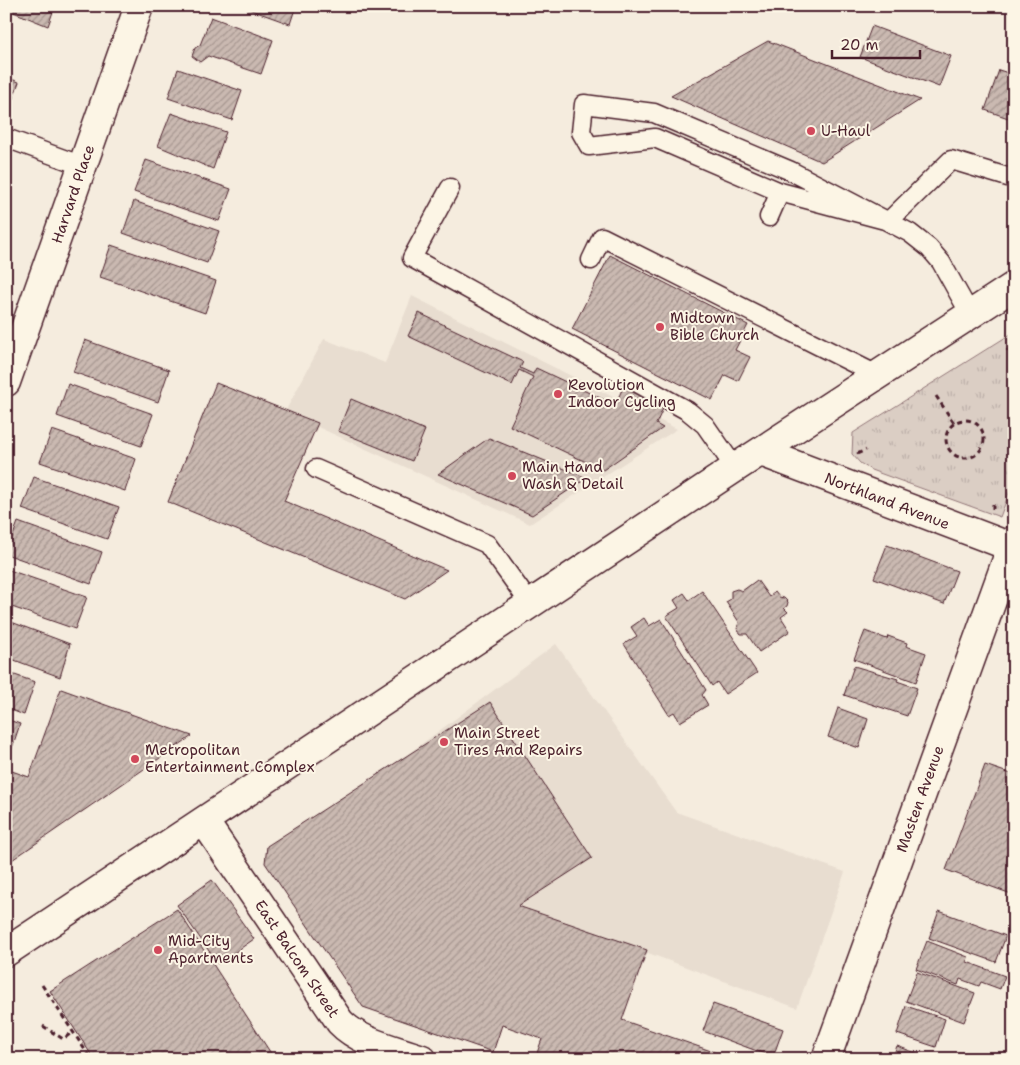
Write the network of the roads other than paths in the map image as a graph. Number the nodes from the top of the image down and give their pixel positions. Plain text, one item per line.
1 (139, 6) edge
2 (6, 138) edge
3 (83, 166) junction
4 (1014, 178) edge
5 (450, 188) dead end
6 (780, 192) junction
7 (769, 218) dead end
8 (889, 222) junction
9 (591, 260) dead end
10 (1014, 286) edge
11 (970, 314) junction
12 (11, 351) edge
13 (877, 375) junction
14 (6, 382) edge
15 (761, 452) junction
16 (735, 468) junction
17 (316, 469) dead end
18 (1013, 545) edge
19 (531, 605) junction
20 (204, 821) junction
21 (6, 952) edge
22 (422, 1059) edge
23 (826, 1059) edge

1 - 3 street, Harvard Place
2 - 3 lane
3 - 12 street, Harvard Place
4 - 8 lane
5 - 16 lane
6 - 7 lane
6 - 8 lane
6 - 8 lane
8 - 11 lane
9 - 13 lane
10 - 11 street
11 - 13 street
12 - 14 street, Harvard Place
13 - 15 street
15 - 16 street
15 - 18 street, Northland Avenue
16 - 19 street
17 - 19 lane
18 - 23 street, Masten Avenue
19 - 20 street
20 - 21 street
20 - 22 street, East Balcom Street

